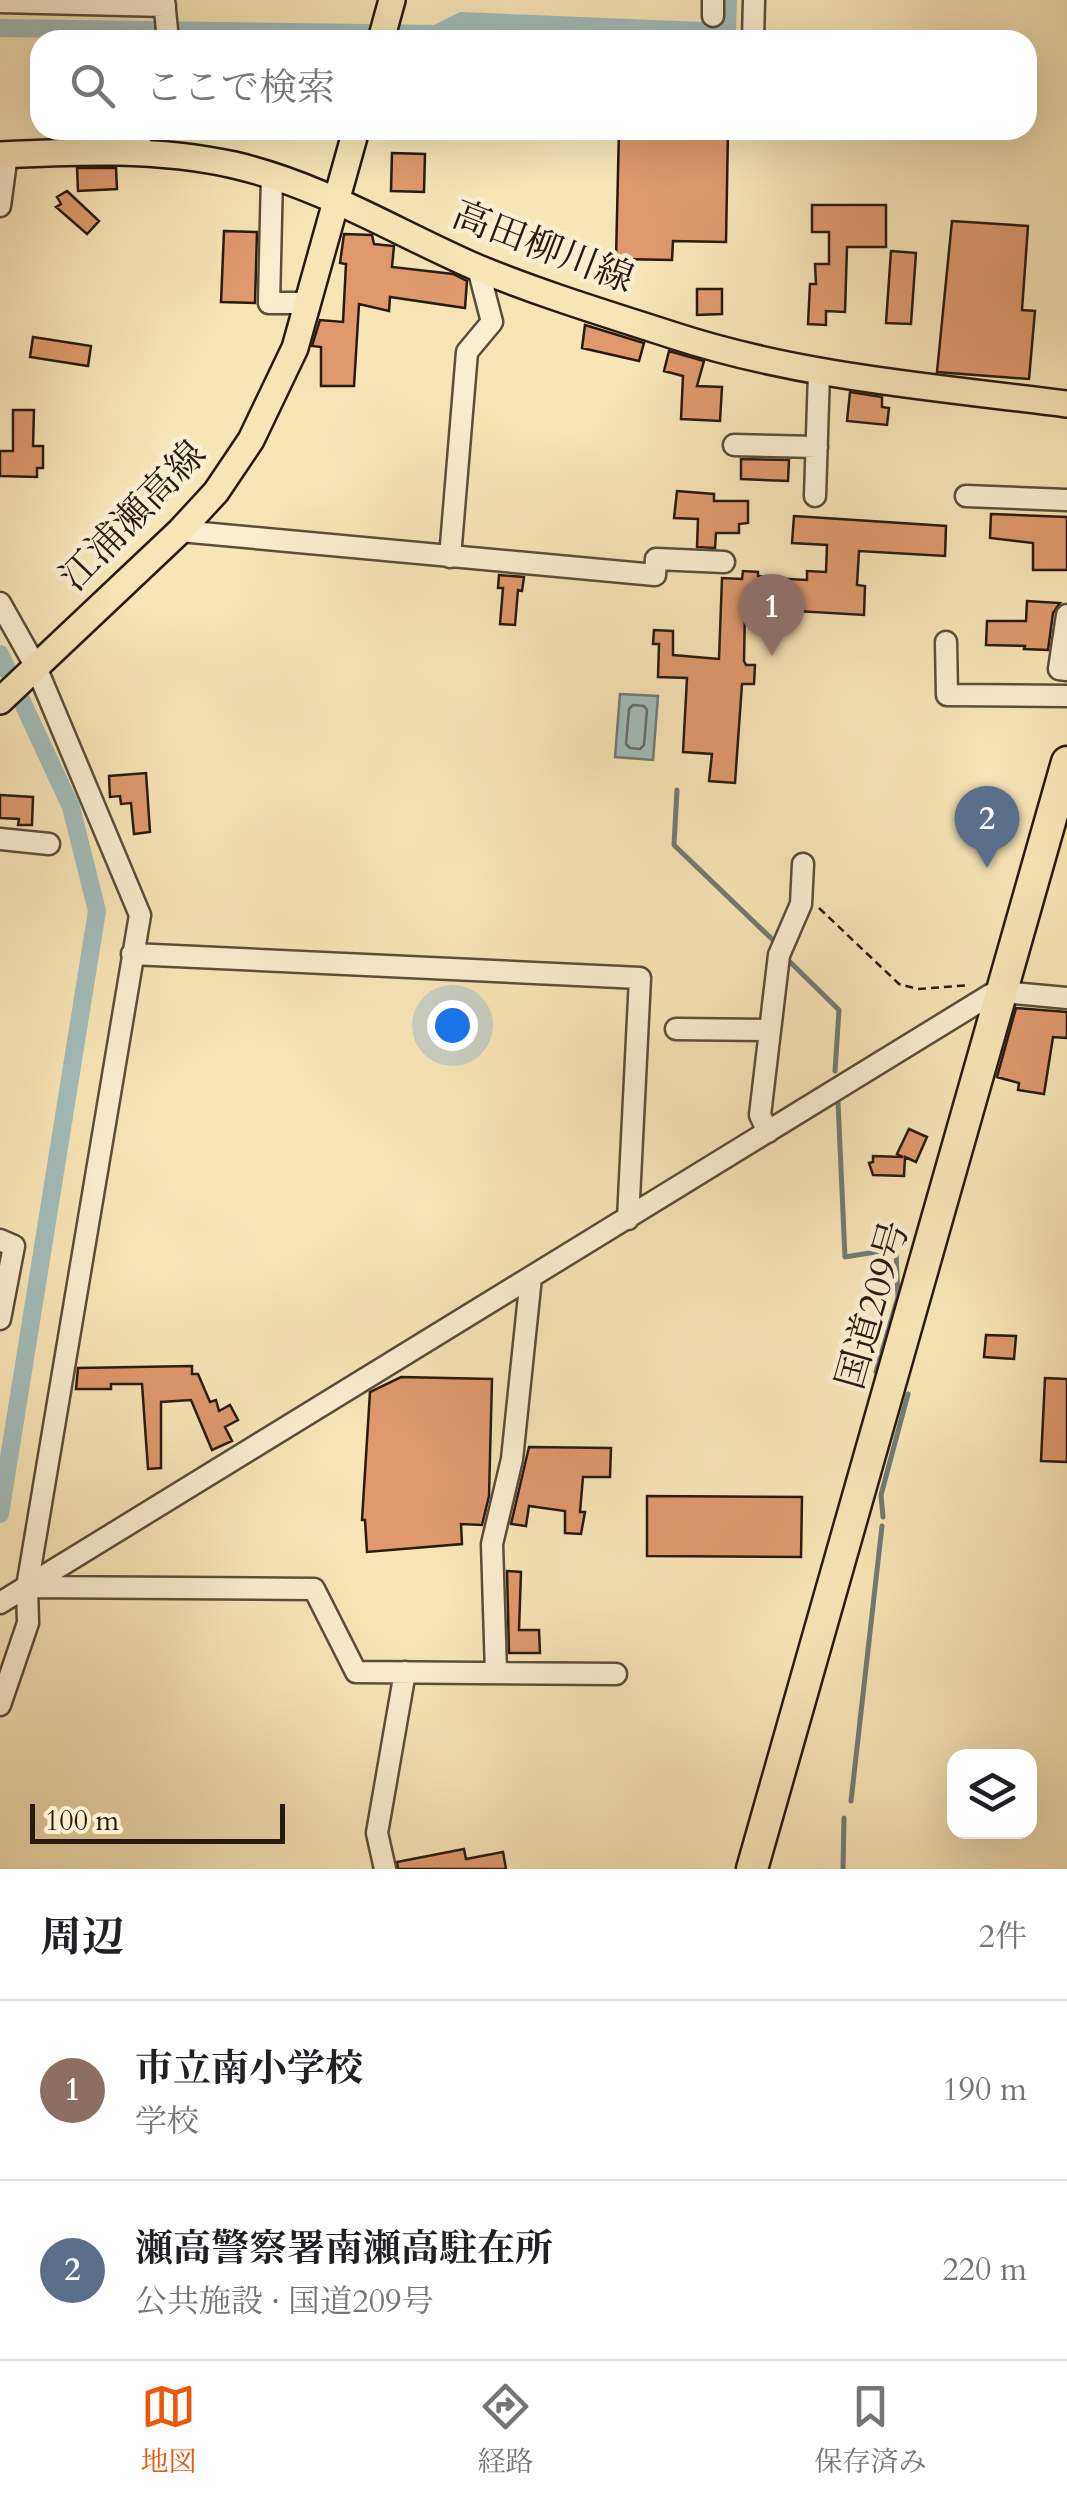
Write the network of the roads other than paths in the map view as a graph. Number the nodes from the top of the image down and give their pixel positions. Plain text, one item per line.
1 (392, 0) edge
2 (754, 0) edge
3 (0, 2) edge
4 (165, 3) edge
5 (167, 30) edge
6 (384, 30) edge
7 (753, 30) edge
8 (140, 140) edge
9 (353, 140) edge
10 (4, 154) edge
11 (272, 176) junction
12 (337, 201) junction
13 (0, 206) edge
14 (478, 268) junction
15 (308, 303) junction
16 (820, 373) junction
17 (1067, 404) edge
18 (734, 445) dead end
19 (817, 448) junction
20 (815, 496) dead end
21 (966, 496) dead end
22 (1067, 500) edge
23 (180, 531) junction
24 (450, 557) junction
25 (724, 562) dead end
26 (0, 604) edge
27 (1067, 614) edge
28 (946, 642) dead end
29 (1067, 670) edge
30 (31, 672) junction
31 (1067, 696) edge
32 (0, 701) edge
33 (1067, 762) edge
34 (0, 839) edge
35 (49, 844) dead end
36 (803, 864) dead end
37 (132, 954) junction
38 (1004, 992) junction
39 (1067, 998) edge
40 (676, 1029) dead end
41 (770, 1030) junction
42 (768, 1132) junction
43 (628, 1219) junction
44 (0, 1240) edge
45 (531, 1277) junction
46 (0, 1319) edge
47 (14, 1595) edge
48 (405, 1672) junction
49 (496, 1673) junction
50 (616, 1674) dead end
51 (0, 1705) edge
52 (386, 1869) edge
53 (752, 1869) edge

1 - 6 main road
2 - 7 street
3 - 4 street
4 - 5 street
8 - 10 main road, 高田柳川線
8 - 11 main road, 高田柳川線
9 - 12 main road, 江浦瀬高線
10 - 13 street
11 - 12 main road, 高田柳川線
11 - 15 street
12 - 14 main road, 高田柳川線
12 - 15 main road, 江浦瀬高線
14 - 16 main road, 高田柳川線
14 - 24 street
15 - 23 main road, 江浦瀬高線
16 - 17 main road, 高田柳川線
16 - 19 street
18 - 19 street
19 - 20 street
21 - 22 street
23 - 24 street
23 - 30 main road, 江浦瀬高線
24 - 25 street
26 - 30 street
27 - 29 street
28 - 31 street
30 - 32 main road, 江浦瀬高線
30 - 37 street
33 - 38 highway, 国道209号
34 - 35 street
36 - 41 street
37 - 43 street
37 - 47 street
38 - 39 street
38 - 42 street
38 - 53 highway, 国道209号
40 - 41 street
41 - 42 street
42 - 43 street
43 - 45 street
44 - 46 street
45 - 47 street
45 - 49 street
47 - 48 street
47 - 51 street
48 - 49 street
48 - 52 street
49 - 50 street

